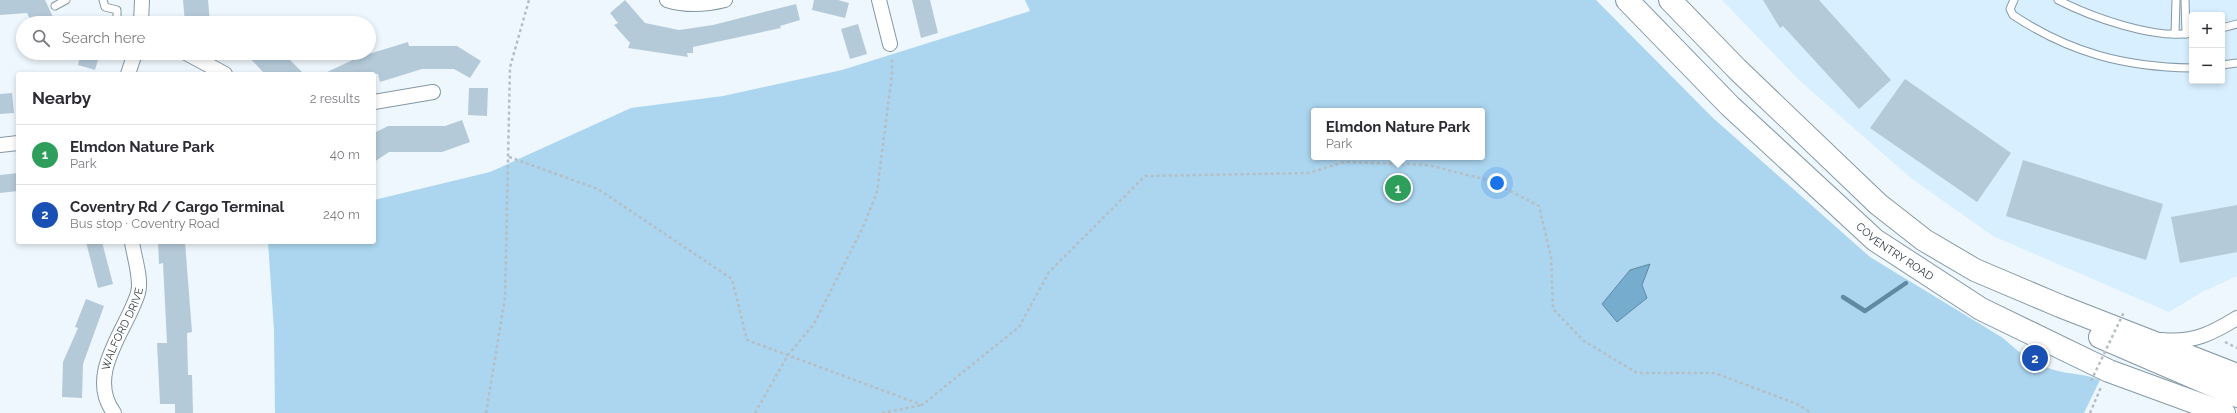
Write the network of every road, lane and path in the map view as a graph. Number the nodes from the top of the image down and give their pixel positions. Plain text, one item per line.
1 (66, 0) edge
2 (103, 0) edge
3 (142, 0) edge
4 (529, 0) edge
5 (667, 0) edge
6 (725, 0) edge
7 (879, 0) edge
8 (1627, 0) edge
9 (1670, 0) edge
10 (2014, 0) edge
11 (2058, 0) edge
12 (2176, 0) edge
13 (2185, 0) edge
14 (55, 6) dead end
15 (117, 16) edge
16 (141, 16) edge
17 (2237, 24) edge
18 (2225, 27) edge
19 (2175, 34) junction
20 (2189, 34) edge
21 (890, 44) joint
22 (132, 60) edge
23 (199, 60) edge
24 (2237, 63) edge
25 (2225, 65) edge
26 (2189, 68) edge
27 (129, 72) edge
28 (221, 72) edge
29 (433, 92) dead end
30 (376, 102) edge
31 (16, 143) edge
32 (0, 145) edge
33 (509, 157) junction
34 (132, 244) edge
35 (1975, 270) junction
36 (2124, 312) dead end
37 (2237, 318) edge
38 (2146, 339) junction
39 (788, 355) junction
40 (2237, 375) edge
41 (2100, 376) junction
42 (2237, 396) edge
43 (922, 405) junction
44 (114, 413) edge
45 (486, 413) edge
46 (755, 413) edge
47 (882, 413) edge
48 (1812, 413) edge
49 (2090, 413) edge
50 (2224, 413) edge

1 - 14 lane
2 - 15 lane
3 - 16 street
4 - 33 path
5 - 6 street
7 - 21 street
8 - 41 highway, COVENTRY ROAD
9 - 35 highway
10 - 26 lane
11 - 19 lane
12 - 19 lane
13 - 20 lane
17 - 18 lane
19 - 20 lane
21 - 39 path
22 - 27 street
23 - 28 street
24 - 25 lane
29 - 30 street
31 - 32 street
33 - 39 path
33 - 45 path
34 - 44 street, WALFORD DRIVE
35 - 38 highway
35 - 42 highway
36 - 41 path, bridge
37 - 38 street
38 - 40 highway
39 - 43 path
39 - 46 path
41 - 49 path
41 - 50 highway, COVENTRY ROAD
43 - 47 path
43 - 48 path

